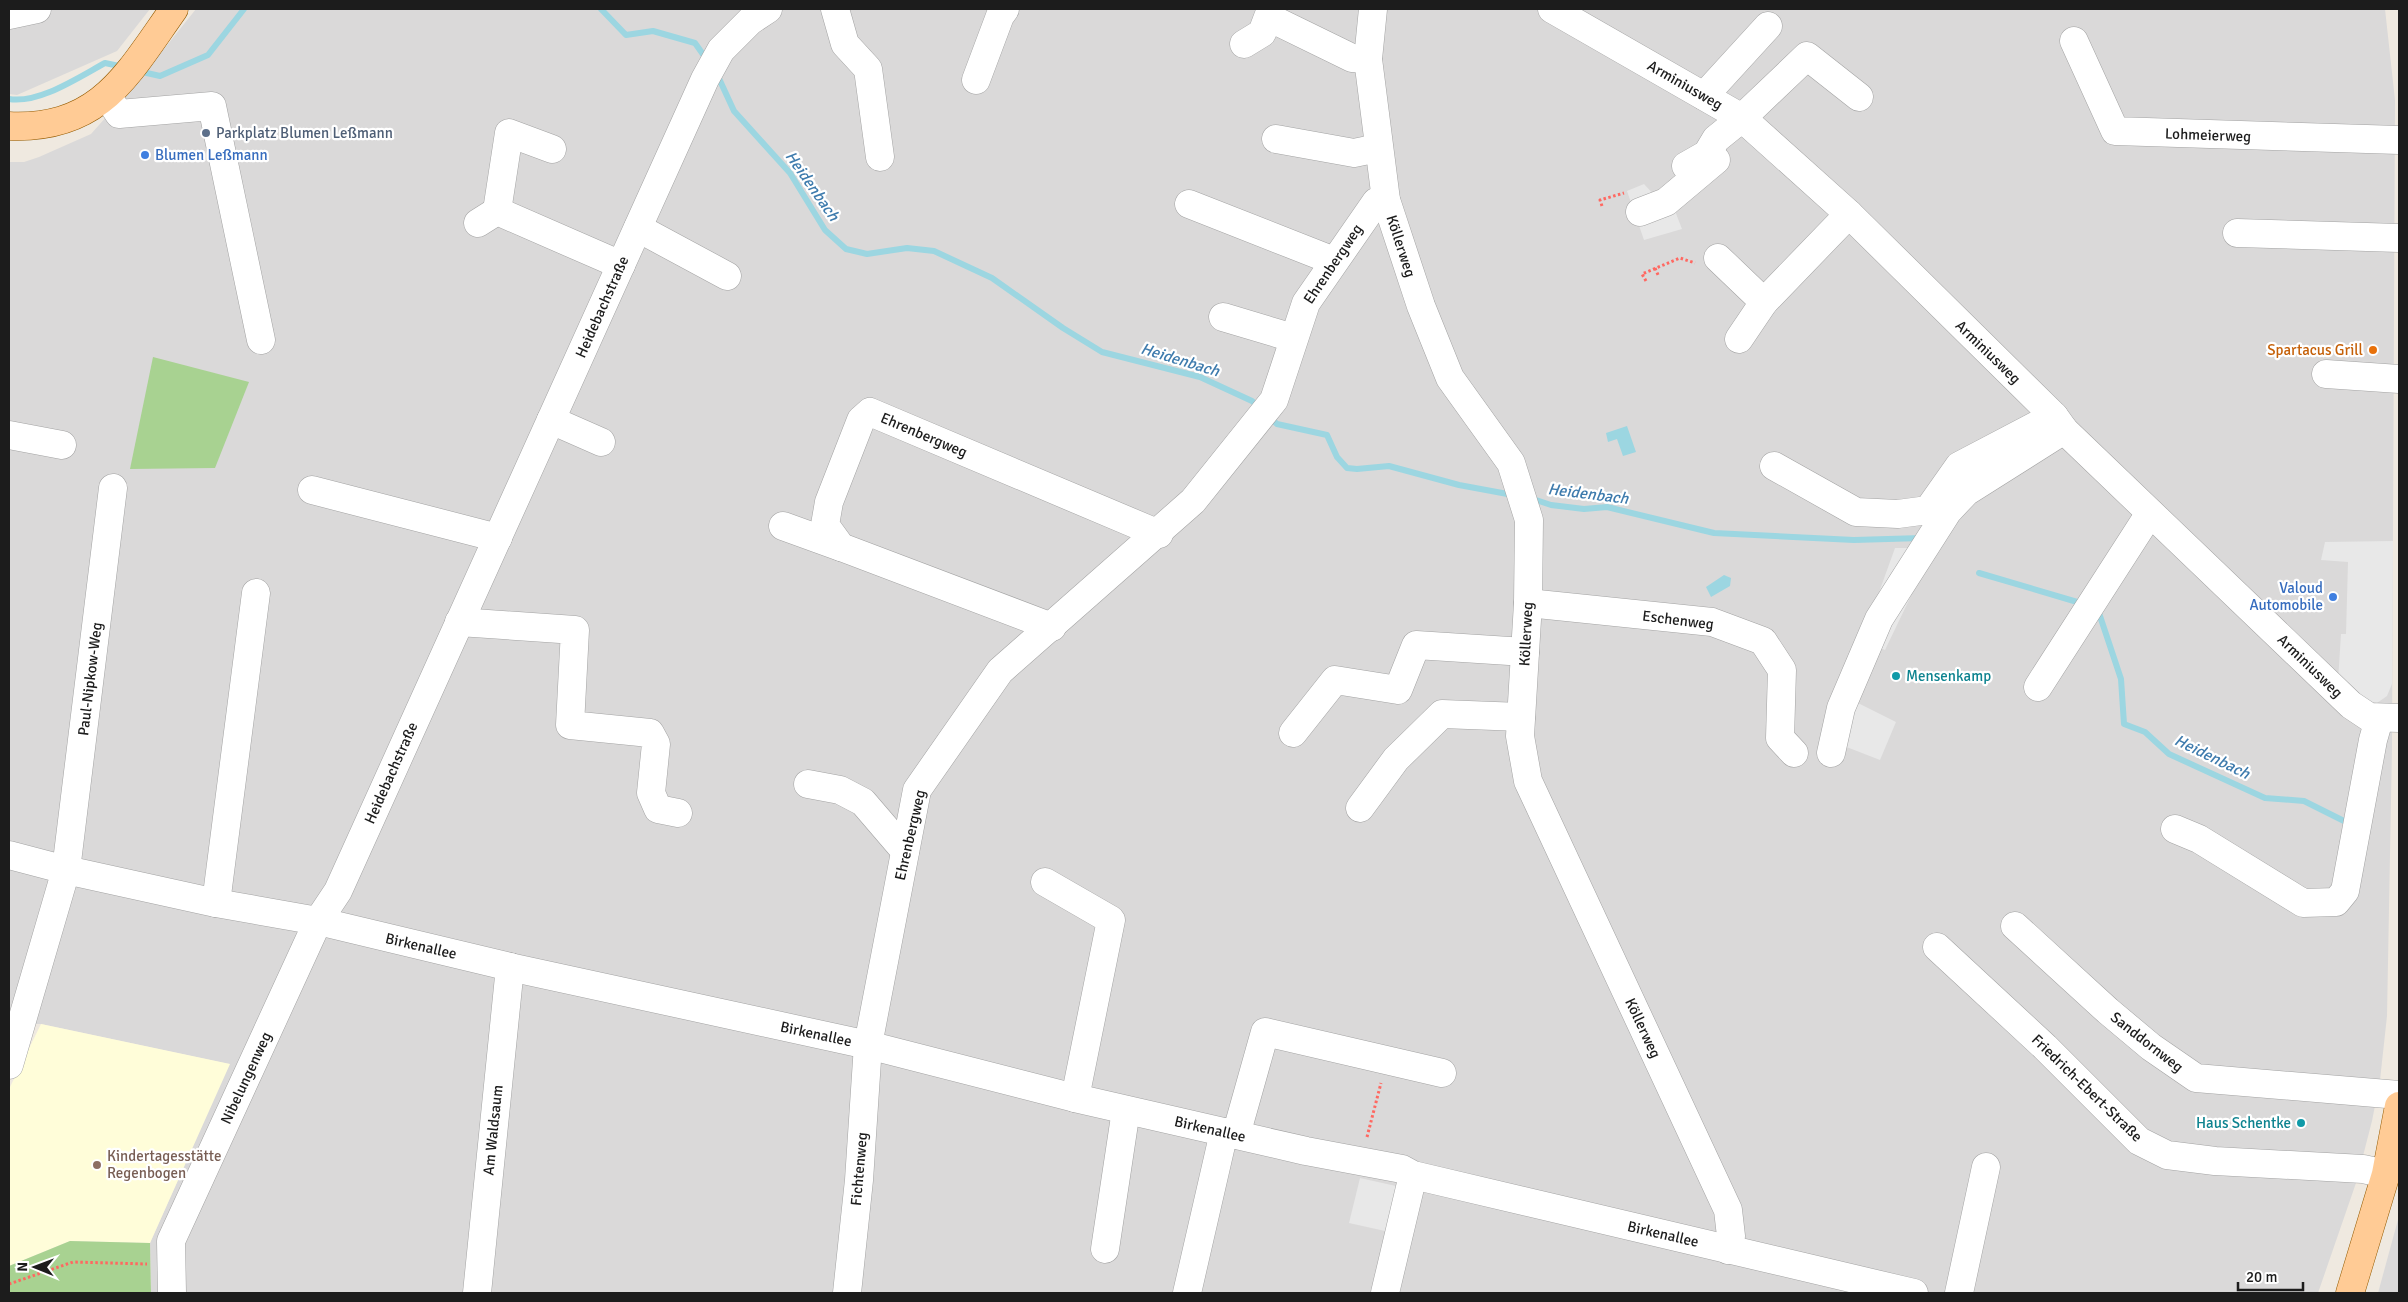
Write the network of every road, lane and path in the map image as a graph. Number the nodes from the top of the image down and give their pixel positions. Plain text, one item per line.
1 (36, 9) edge
2 (174, 9) edge
3 (768, 9) edge
4 (834, 9) edge
5 (1005, 9) edge
6 (1373, 9) edge
7 (1552, 9) edge
8 (9, 15) edge
9 (1768, 26) dead end
10 (2074, 41) dead end
11 (1244, 44) dead end
12 (1368, 59) junction
13 (976, 80) dead end
14 (113, 89) junction
15 (1704, 96) junction
16 (1859, 97) dead end
17 (1747, 123) junction
18 (9, 126) edge
19 (1276, 139) dead end
20 (2399, 140) edge
21 (1378, 148) junction
22 (552, 149) dead end
23 (880, 157) dead end
24 (1686, 166) dead end
25 (1386, 200) junction
26 (1188, 204) dead end
27 (1640, 212) dead end
28 (1849, 214) junction
29 (640, 223) junction
30 (2237, 233) dead end
31 (2399, 238) edge
32 (1334, 261) junction
33 (1707, 261) joint
34 (621, 265) junction
35 (720, 265) dead end
36 (1655, 268) junction
37 (1659, 277) dead end
38 (1646, 281) dead end
39 (1764, 302) junction
40 (1223, 317) dead end
41 (1293, 338) junction
42 (261, 340) dead end
43 (1739, 340) dead end
44 (2326, 374) dead end
45 (2399, 379) edge
46 (551, 420) junction
47 (2059, 423) junction
48 (9, 435) edge
49 (600, 442) dead end
50 (62, 445) dead end
51 (1774, 466) dead end
52 (113, 488) dead end
53 (312, 490) dead end
54 (2150, 513) junction
55 (783, 526) dead end
56 (1159, 534) junction
57 (498, 538) junction
58 (837, 553) junction
59 (256, 593) dead end
60 (1528, 603) junction
61 (460, 622) junction
62 (1046, 632) junction
63 (1525, 652) junction
64 (2038, 687) dead end
65 (1521, 717) junction
66 (2389, 718) edge
67 (1293, 733) dead end
68 (1794, 753) dead end
69 (1831, 754) dead end
70 (808, 784) dead end
71 (1360, 808) dead end
72 (678, 813) dead end
73 (2175, 830) dead end
74 (905, 851) junction
75 (9, 855) edge
76 (66, 870) junction
77 (1044, 882) dead end
78 (216, 903) junction
79 (318, 921) junction
80 (2015, 926) dead end
81 (1937, 947) dead end
82 (510, 967) junction
83 (868, 1045) junction
84 (1386, 1060) junction
85 (9, 1065) edge
86 (1442, 1073) dead end
87 (2399, 1095) edge
88 (1074, 1098) junction
89 (2399, 1106) edge
90 (1126, 1110) junction
91 (1230, 1133) junction
92 (1361, 1160) junction
93 (1986, 1167) dead end
94 (2386, 1174) junction
95 (1413, 1175) junction
96 (1104, 1249) dead end
97 (1728, 1250) junction
98 (171, 1265) junction
99 (9, 1284) edge
100 (172, 1293) edge
101 (476, 1293) edge
102 (847, 1293) edge
103 (1187, 1293) edge
104 (1385, 1293) edge
105 (1914, 1293) edge
106 (1959, 1293) edge
107 (2350, 1293) edge

1 - 8 street
2 - 14 main road
3 - 29 street, Heidebachstraße
4 - 23 street
5 - 13 street
6 - 12 street, Köllerweg
7 - 15 street, Arminiusweg
9 - 15 street
10 - 20 street, Lohmeierweg
11 - 12 street
12 - 21 street, Köllerweg
14 - 18 main road
14 - 42 street
15 - 17 street, Arminiusweg
16 - 17 street
17 - 24 street
17 - 27 street
17 - 28 street, Arminiusweg
19 - 21 street
21 - 25 street, Köllerweg
22 - 34 street
25 - 32 street, Ehrenbergweg
25 - 60 street, Köllerweg
26 - 32 street
28 - 39 street
28 - 47 street, Arminiusweg
29 - 34 street, Heidebachstraße
29 - 35 street
30 - 31 street
32 - 41 street, Ehrenbergweg
33 - 36 path
33 - 39 street
34 - 46 street, Heidebachstraße
36 - 37 path
36 - 38 path
39 - 43 street
40 - 41 street
41 - 56 street, Ehrenbergweg
44 - 45 street
46 - 49 street
46 - 57 street, Heidebachstraße
47 - 51 street
47 - 54 street, Arminiusweg
47 - 69 street
48 - 50 street
52 - 76 street, Paul-Nipkow-Weg
53 - 57 street
54 - 64 street
54 - 66 street, Arminiusweg
55 - 58 street
56 - 58 street, Ehrenbergweg
56 - 62 street, Ehrenbergweg
57 - 61 street, Heidebachstraße
58 - 62 street
59 - 78 street
60 - 63 street, Köllerweg
60 - 68 street, Eschenweg
61 - 72 street
61 - 79 street, Heidebachstraße
62 - 74 street, Ehrenbergweg
63 - 65 street, Köllerweg
63 - 67 street
65 - 71 street
65 - 97 street, Köllerweg
66 - 73 street
70 - 74 street
74 - 83 street, Ehrenbergweg
75 - 76 street, Birkenallee
76 - 78 street, Birkenallee
76 - 85 street
77 - 88 street
78 - 79 street, Birkenallee
79 - 82 street, Birkenallee
79 - 98 street, Nibelungenweg
80 - 87 street, Sanddornweg
81 - 94 street, Friedrich-Ebert-Straße
82 - 83 street, Birkenallee
82 - 101 street, Am Waldsaum
83 - 88 street, Birkenallee
83 - 102 street, Fichtenweg
84 - 86 street
84 - 91 street
84 - 92 path
88 - 90 street, Birkenallee
89 - 94 main road
90 - 91 street, Birkenallee
90 - 96 street
91 - 92 street, Birkenallee
91 - 103 street
92 - 95 street, Birkenallee
93 - 106 street
94 - 107 main road
95 - 97 street, Birkenallee
95 - 104 street
97 - 105 street, Birkenallee
98 - 99 path
98 - 100 street, Nibelungenweg

